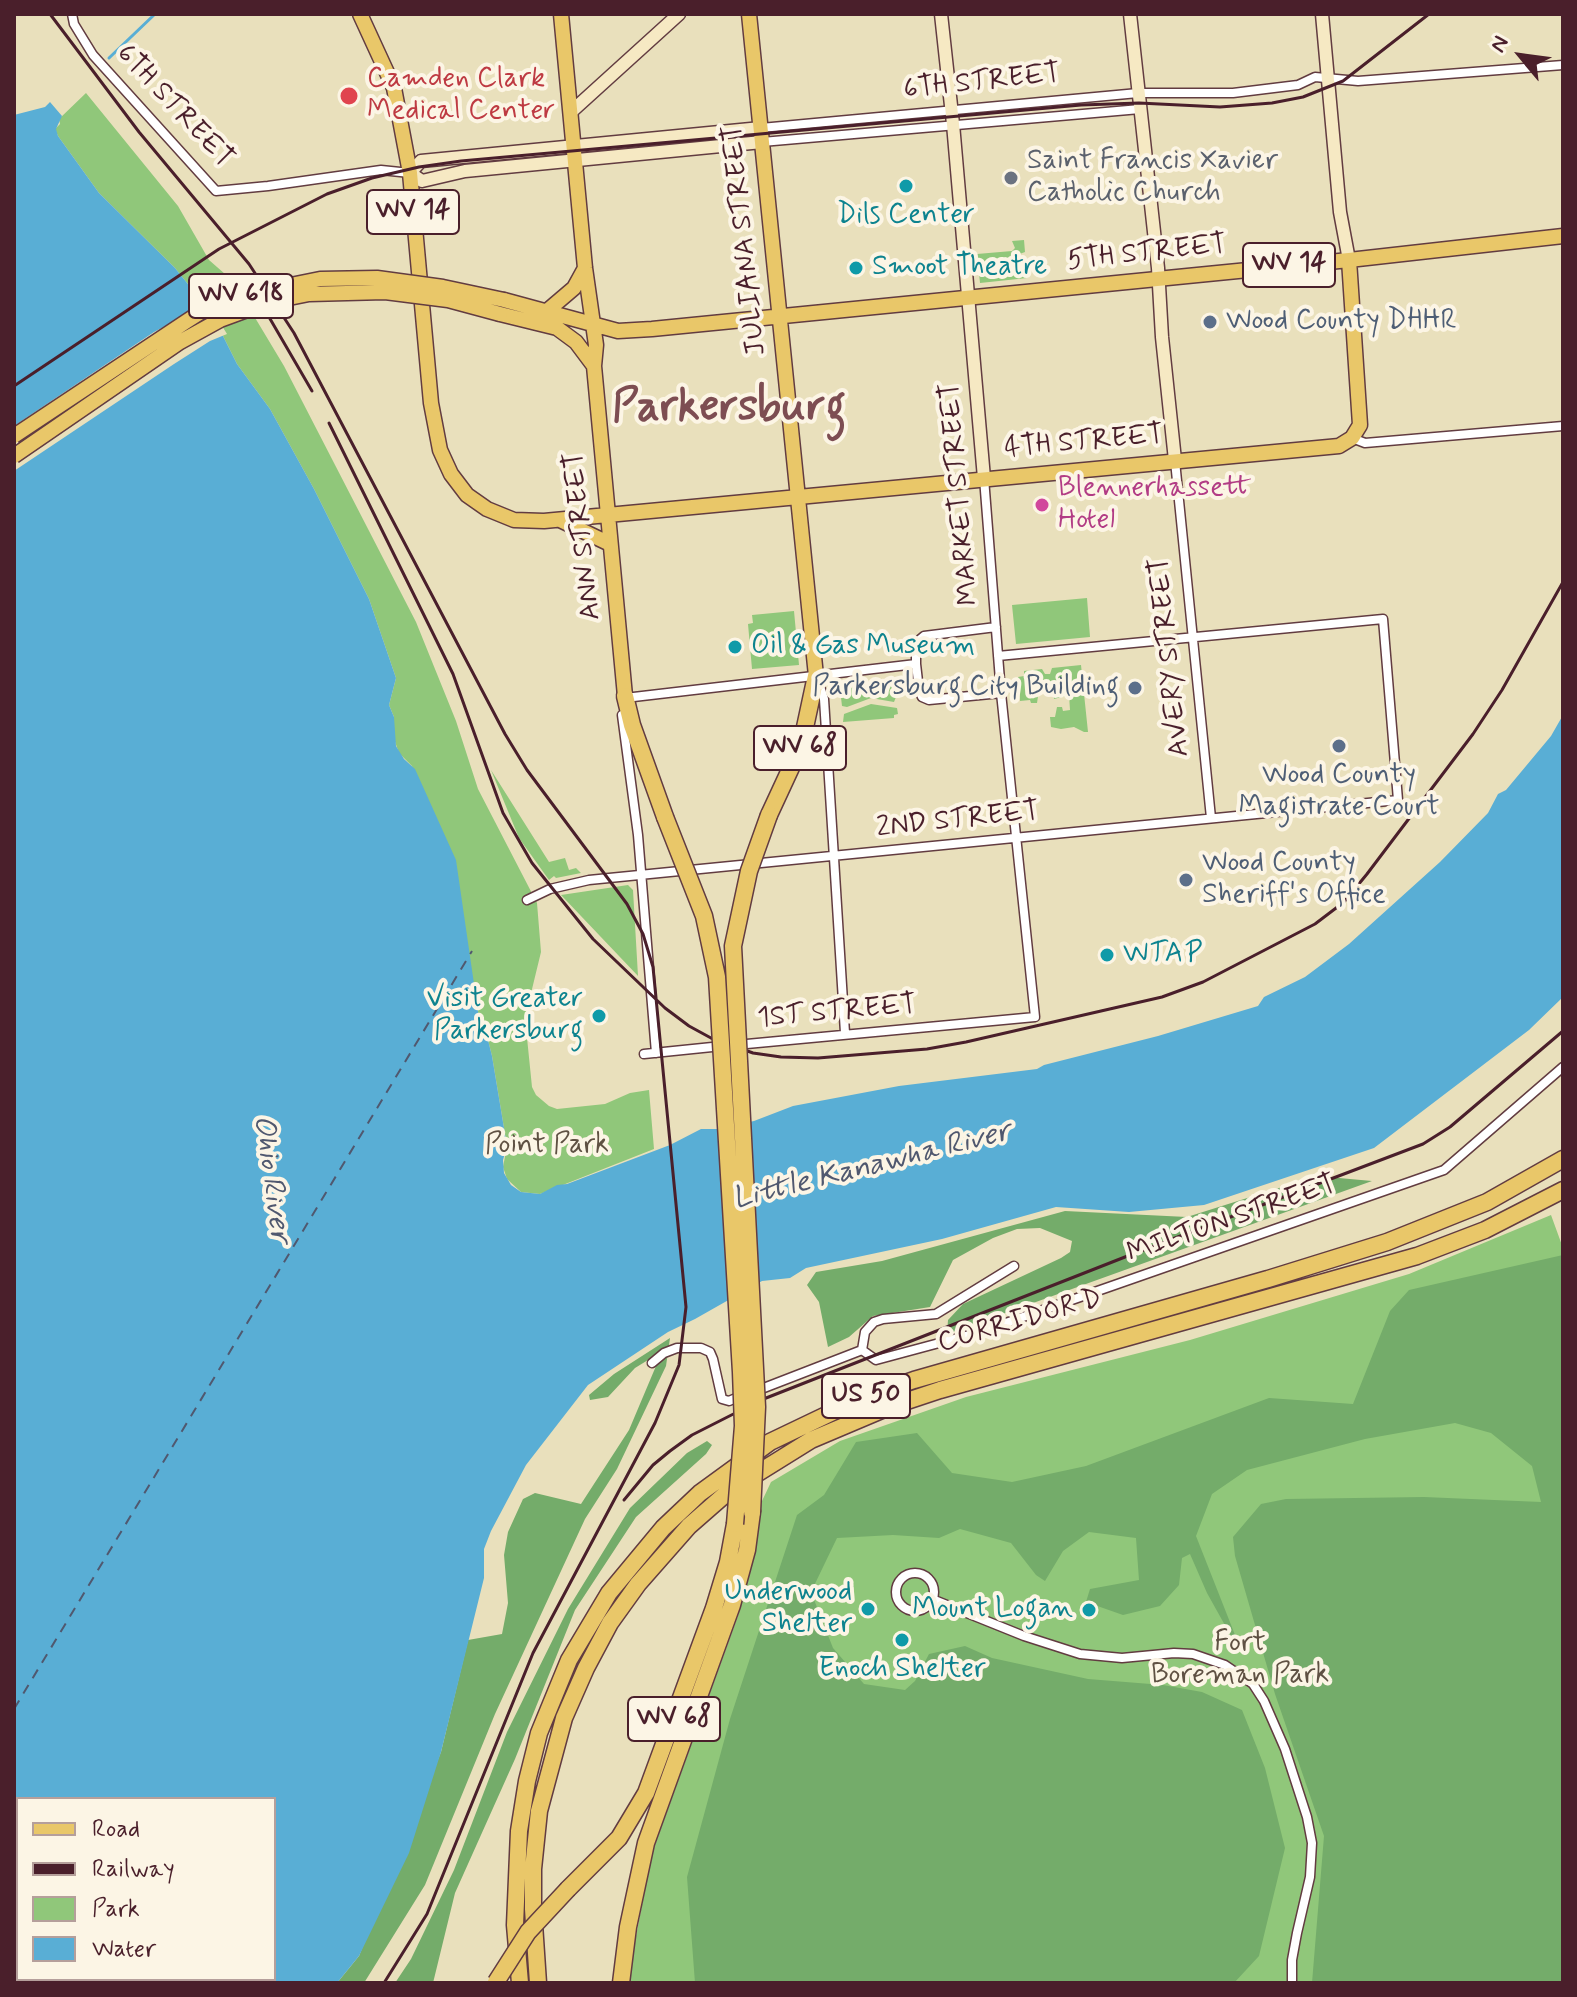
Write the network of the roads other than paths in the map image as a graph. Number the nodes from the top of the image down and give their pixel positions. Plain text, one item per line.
1 (72, 14) edge
2 (360, 14) edge
3 (561, 14) edge
4 (679, 14) edge
5 (749, 14) edge
6 (941, 14) edge
7 (1130, 14) edge
8 (1322, 14) edge
9 (1563, 65) edge
10 (1329, 80) junction
11 (1138, 93) junction
12 (1140, 109) junction
13 (571, 112) junction
14 (953, 118) junction
15 (762, 135) junction
16 (574, 153) junction
17 (410, 173) junction
18 (1563, 236) edge
19 (1349, 260) junction
20 (585, 268) junction
21 (1158, 279) junction
22 (968, 298) junction
23 (502, 307) junction
24 (547, 311) junction
25 (779, 316) junction
26 (594, 324) junction
27 (618, 331) junction
28 (596, 345) junction
29 (594, 366) junction
30 (1563, 426) edge
31 (14, 436) edge
32 (1352, 438) junction
33 (14, 456) edge
34 (1175, 460) junction
35 (984, 478) junction
36 (799, 495) junction
37 (606, 513) junction
38 (557, 519) junction
39 (610, 544) junction
40 (996, 627) junction
41 (1193, 637) junction
42 (998, 656) junction
43 (916, 664) junction
44 (816, 676) junction
45 (1001, 693) junction
46 (625, 696) junction
47 (1211, 818) junction
48 (1016, 838) junction
49 (833, 856) junction
50 (641, 875) junction
51 (527, 900) dead end
52 (1035, 1017) joint
53 (845, 1033) junction
54 (656, 1053) junction
55 (644, 1054) dead end
56 (1563, 1067) edge
57 (1563, 1159) edge
58 (1563, 1190) edge
59 (1014, 1266) dead end
60 (862, 1350) junction
61 (652, 1363) dead end
62 (932, 1599) junction
63 (496, 1983) edge
64 (520, 1983) edge
65 (538, 1983) edge
66 (621, 1983) edge
67 (1292, 1983) edge

1 - 17 street, 6TH STREET
2 - 17 main road, WV 14
3 - 13 main road, ANN STREET
4 - 13 street
5 - 15 main road, JULIANA STREET
6 - 14 street, MARKET STREET
7 - 11 street, AVERY STREET
8 - 10 street
9 - 10 street, 6TH STREET
10 - 11 street, 6TH STREET
10 - 19 street
11 - 12 street, AVERY STREET
11 - 14 street, 6TH STREET
12 - 14 street, 6TH STREET
12 - 21 street, AVERY STREET
13 - 16 main road, ANN STREET
14 - 15 street, 6TH STREET
14 - 15 street, 6TH STREET
14 - 22 street, MARKET STREET
15 - 16 street, 6TH STREET
15 - 25 main road, JULIANA STREET
16 - 17 street, 6TH STREET
16 - 20 main road, ANN STREET
17 - 38 main road, WV 14
18 - 19 main road, 5TH STREET / WV 14
19 - 21 main road, 5TH STREET / WV 14
19 - 32 main road, WV 14
20 - 24 main road
20 - 26 main road, ANN STREET
21 - 22 main road, 5TH STREET / WV 14
21 - 34 street, AVERY STREET
22 - 25 main road, 5TH STREET / WV 14
22 - 35 street, MARKET STREET
23 - 24 main road, WV 618
23 - 29 main road, WV 618
23 - 31 main road, WV 618, bridge
23 - 33 main road, WV 618, bridge
24 - 26 main road, 5TH STREET
25 - 27 main road, 5TH STREET
25 - 36 main road, JULIANA STREET / WV 68
26 - 27 main road, 5TH STREET
26 - 28 main road, ANN STREET
27 - 28 main road
28 - 29 main road, ANN STREET
29 - 37 main road, ANN STREET
30 - 32 street, 4TH STREET
32 - 34 main road, 4TH STREET / WV 14
34 - 35 main road, 4TH STREET / WV 14
34 - 41 street, AVERY STREET
35 - 36 main road, 4TH STREET / WV 14
35 - 40 street, MARKET STREET
36 - 37 main road, 4TH STREET / WV 14
36 - 44 main road, JULIANA STREET / WV 68
37 - 38 main road, WV 14
37 - 39 main road, ANN STREET
38 - 39 main road
39 - 46 main road, ANN STREET / WV 68
40 - 42 street, MARKET STREET
40 - 43 street
41 - 42 street
41 - 47 street, AVERY STREET
41 - 47 street, 2ND STREET
42 - 45 street, MARKET STREET
43 - 44 street
43 - 45 street
44 - 46 street
44 - 49 street, JULIANA STREET
44 - 66 highway, WV 68, bridge
45 - 48 street, MARKET STREET
46 - 50 street, ANN STREET
46 - 63 highway, WV 68, bridge
47 - 48 street, 2ND STREET
48 - 49 street, 2ND STREET
48 - 52 street, MARKET STREET
49 - 50 street, 2ND STREET
49 - 53 street, JULIANA STREET
50 - 51 street, 2ND STREET
50 - 54 street, ANN STREET
52 - 53 street, 1ST STREET
53 - 54 street, 1ST STREET
54 - 55 street, 1ST STREET
56 - 60 street, MILTON STREET
57 - 64 highway, CORRIDOR D / US 50
58 - 65 highway, CORRIDOR D / US 50
59 - 60 street
60 - 61 street, MILTON STREET
62 - 62 street
62 - 67 street

